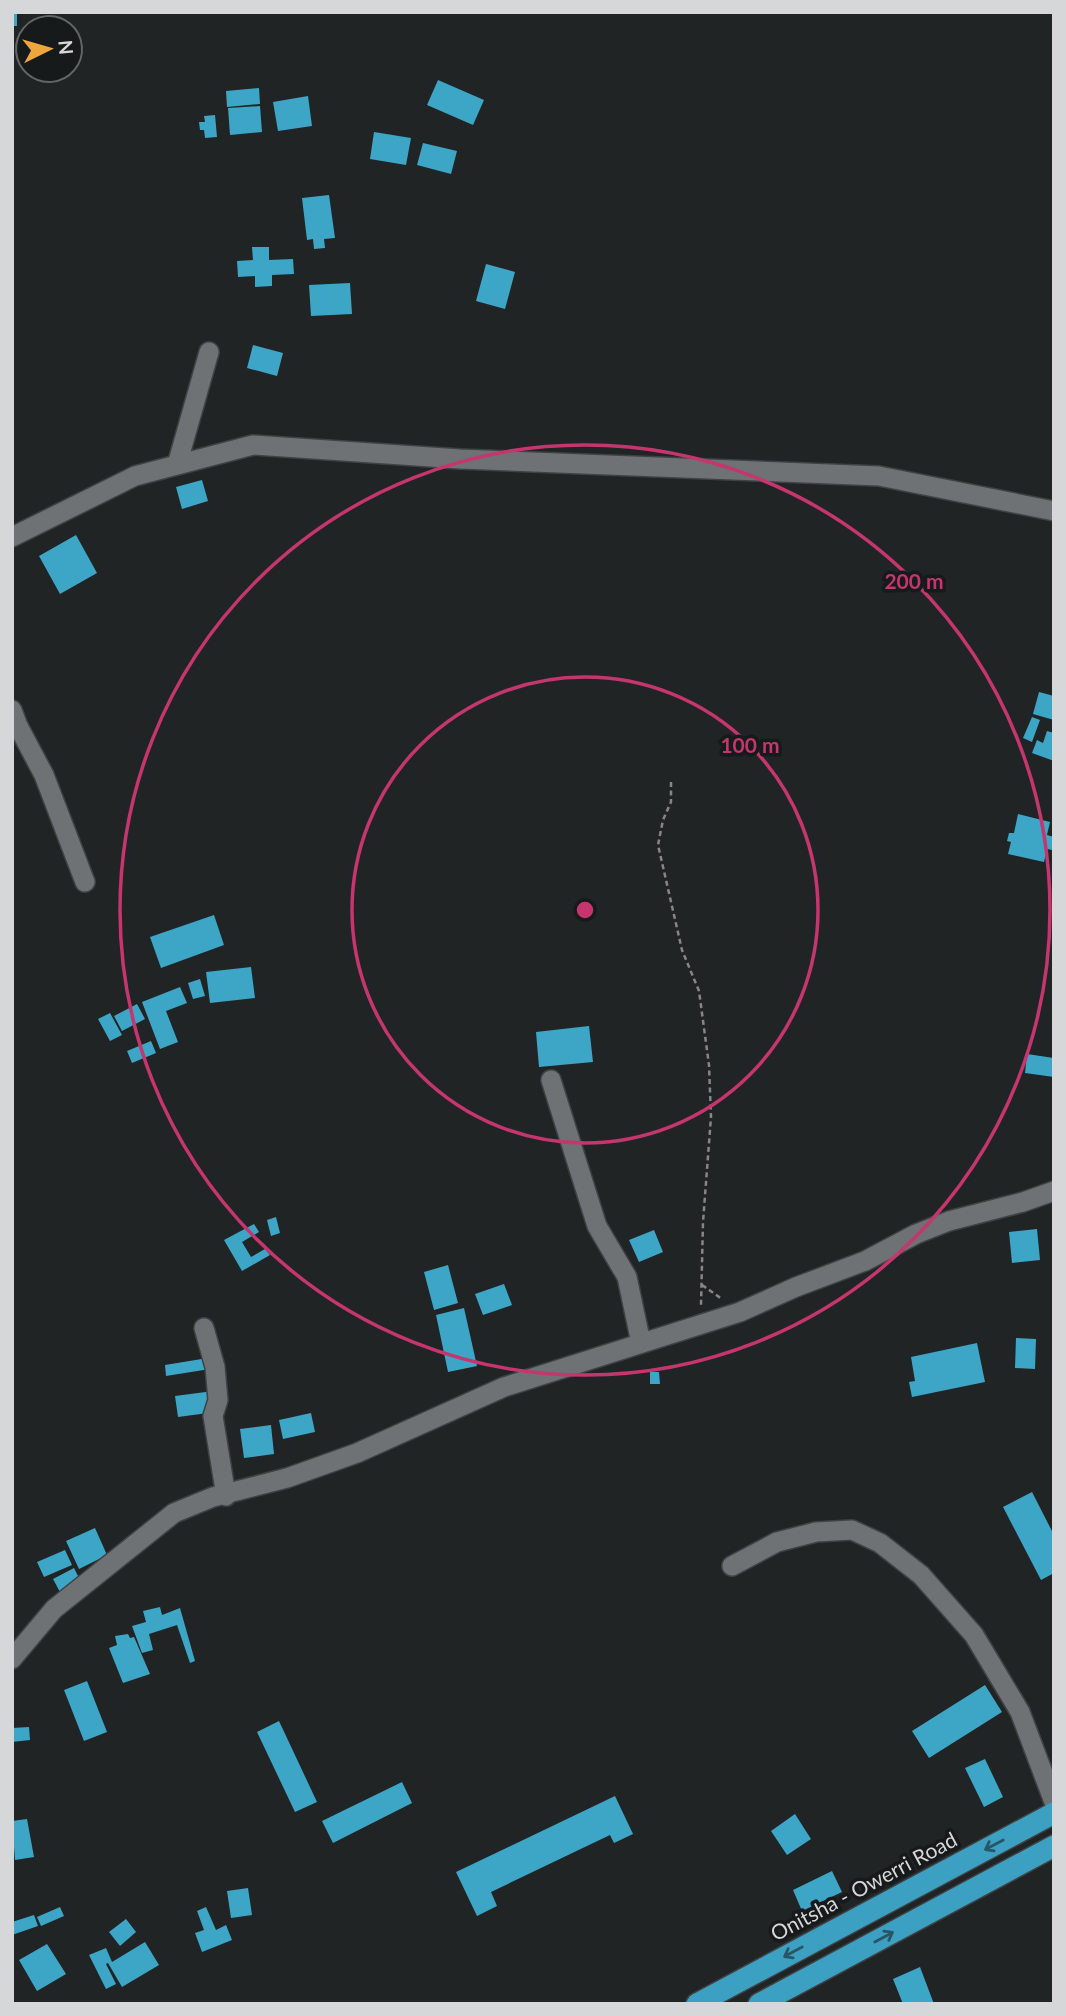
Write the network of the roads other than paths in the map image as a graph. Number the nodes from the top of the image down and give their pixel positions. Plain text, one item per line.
1 (209, 352) dead end
2 (177, 465) junction
3 (1054, 511) edge
4 (12, 537) edge
5 (12, 710) edge
6 (85, 882) dead end
7 (551, 1080) dead end
8 (1054, 1191) edge
9 (204, 1328) dead end
10 (640, 1343) junction
11 (226, 1495) junction
12 (732, 1566) dead end
13 (12, 1659) edge
14 (1054, 1802) edge
15 (1054, 1813) edge
16 (1054, 1846) edge
17 (697, 2004) edge
18 (759, 2004) edge

1 - 2 street
2 - 3 street
2 - 4 street
5 - 6 street
7 - 10 street
8 - 10 street
9 - 11 street
10 - 11 street
11 - 13 street
12 - 14 street
15 -> 17 highway, Onitsha - Owerri Road
18 -> 16 highway

